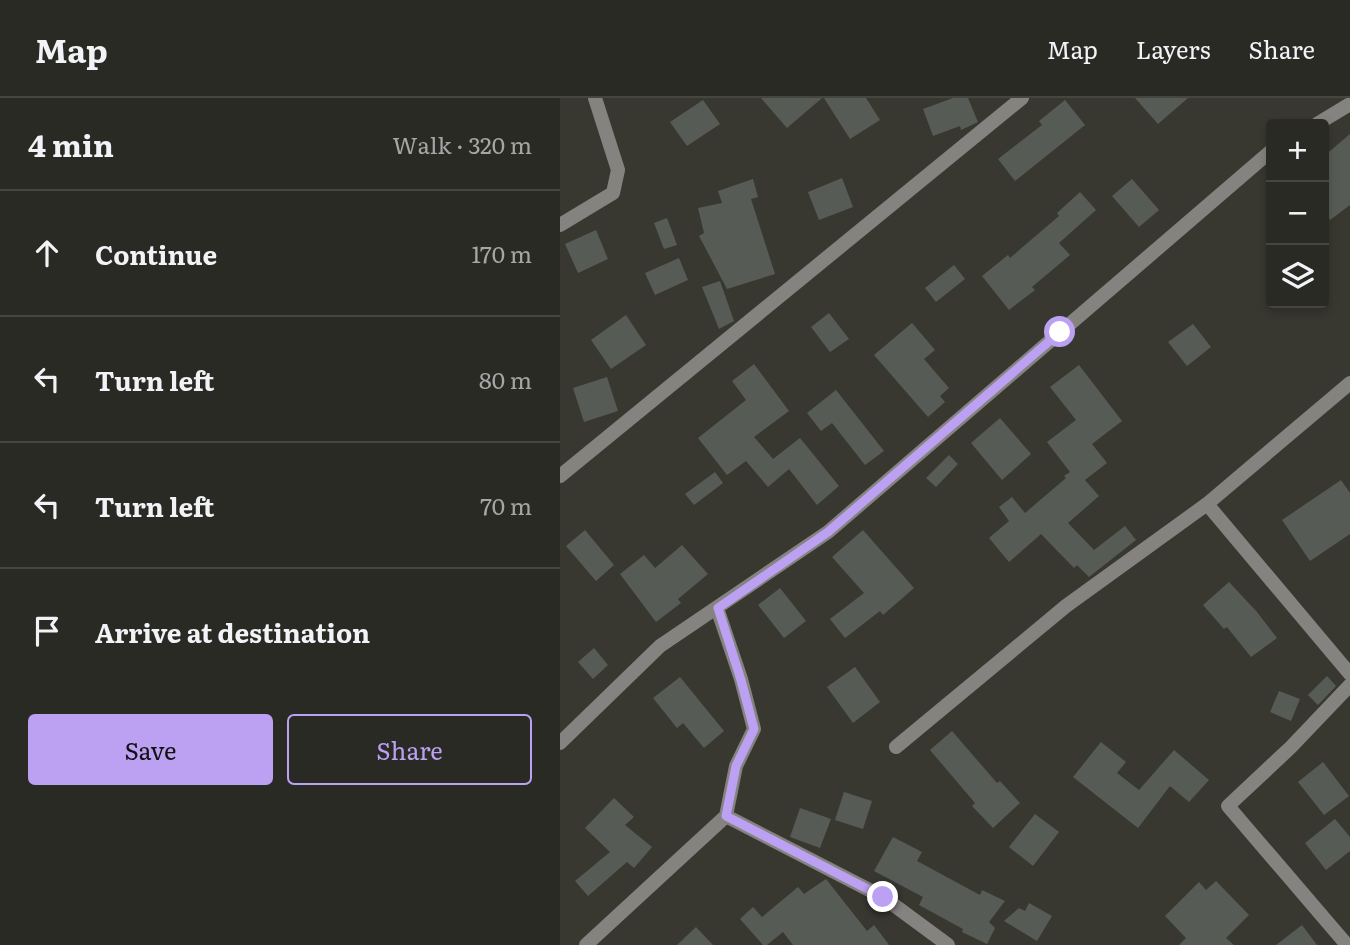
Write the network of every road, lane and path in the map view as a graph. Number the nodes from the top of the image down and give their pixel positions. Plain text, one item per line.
1 (595, 98) edge
2 (1022, 98) edge
3 (1350, 104) edge
4 (1325, 119) edge
5 (1266, 155) edge
6 (560, 225) edge
7 (1350, 383) edge
8 (560, 476) edge
9 (1207, 504) junction
10 (718, 608) junction
11 (1350, 674) edge
12 (1350, 685) edge
13 (560, 743) edge
14 (896, 747) dead end
15 (726, 816) junction
16 (593, 943) edge
17 (948, 945) edge
18 (1347, 945) edge

1 - 6 street
2 - 8 street
3 - 4 street
5 - 10 street
7 - 9 street
9 - 11 street
9 - 14 street
10 - 13 street
10 - 15 street
12 - 18 street
15 - 16 street
15 - 17 street

